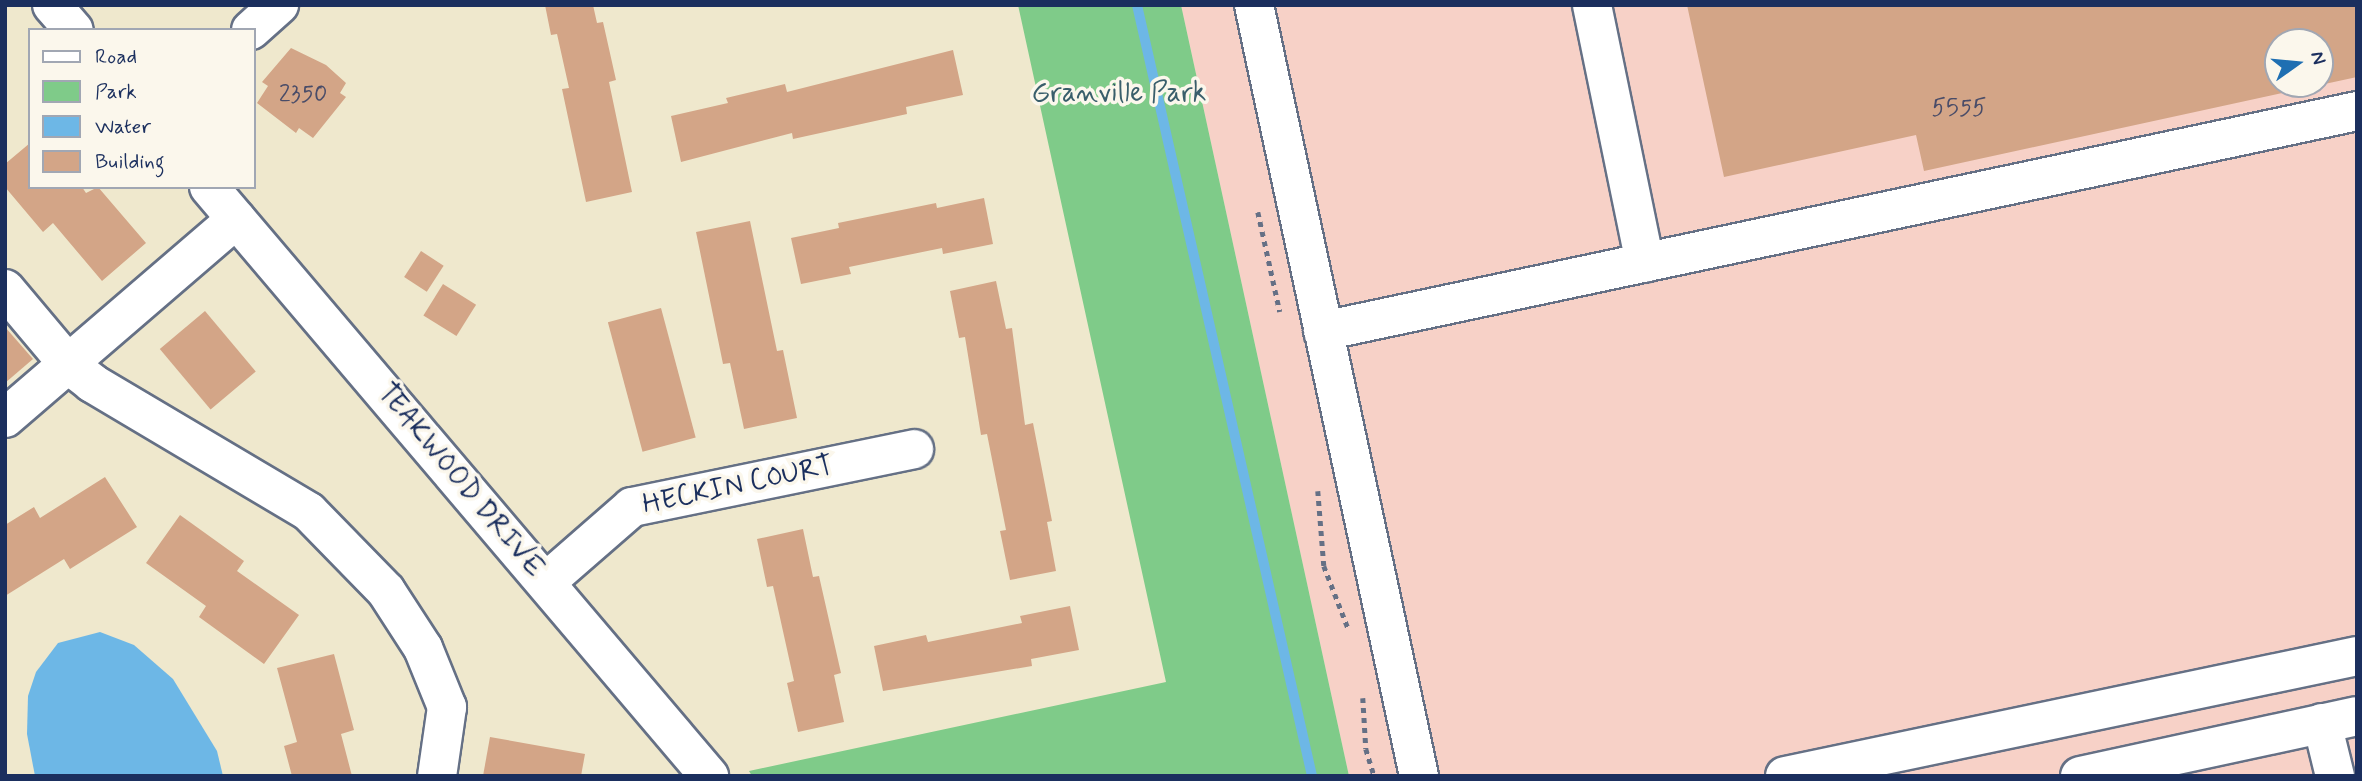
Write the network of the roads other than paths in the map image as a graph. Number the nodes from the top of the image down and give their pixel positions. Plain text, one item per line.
1 (52, 5) edge
2 (279, 5) edge
3 (1254, 5) edge
4 (1592, 5) edge
5 (72, 28) edge
6 (253, 28) edge
7 (2357, 111) edge
8 (211, 189) edge
9 (236, 219) junction
10 (1645, 262) junction
11 (5, 289) edge
12 (1323, 331) junction
13 (68, 364) junction
14 (5, 418) edge
15 (914, 449) dead end
16 (546, 582) junction
17 (2357, 656) edge
18 (2339, 720) edge
19 (2158, 768) edge
20 (437, 776) edge
21 (709, 776) edge
22 (1419, 776) edge
23 (1785, 776) edge
24 (2080, 776) edge
25 (2335, 776) edge

1 - 5 street
2 - 6 street
3 - 12 street
4 - 10 street
7 - 10 street
8 - 9 street, TEAKWOOD DRIVE
9 - 13 street
9 - 16 street, TEAKWOOD DRIVE
10 - 12 street
11 - 13 street
12 - 22 street
13 - 14 street
13 - 20 street
15 - 16 street, HECKIN COURT
16 - 21 street, TEAKWOOD DRIVE
17 - 23 street
18 - 19 street
18 - 25 street
19 - 24 street

